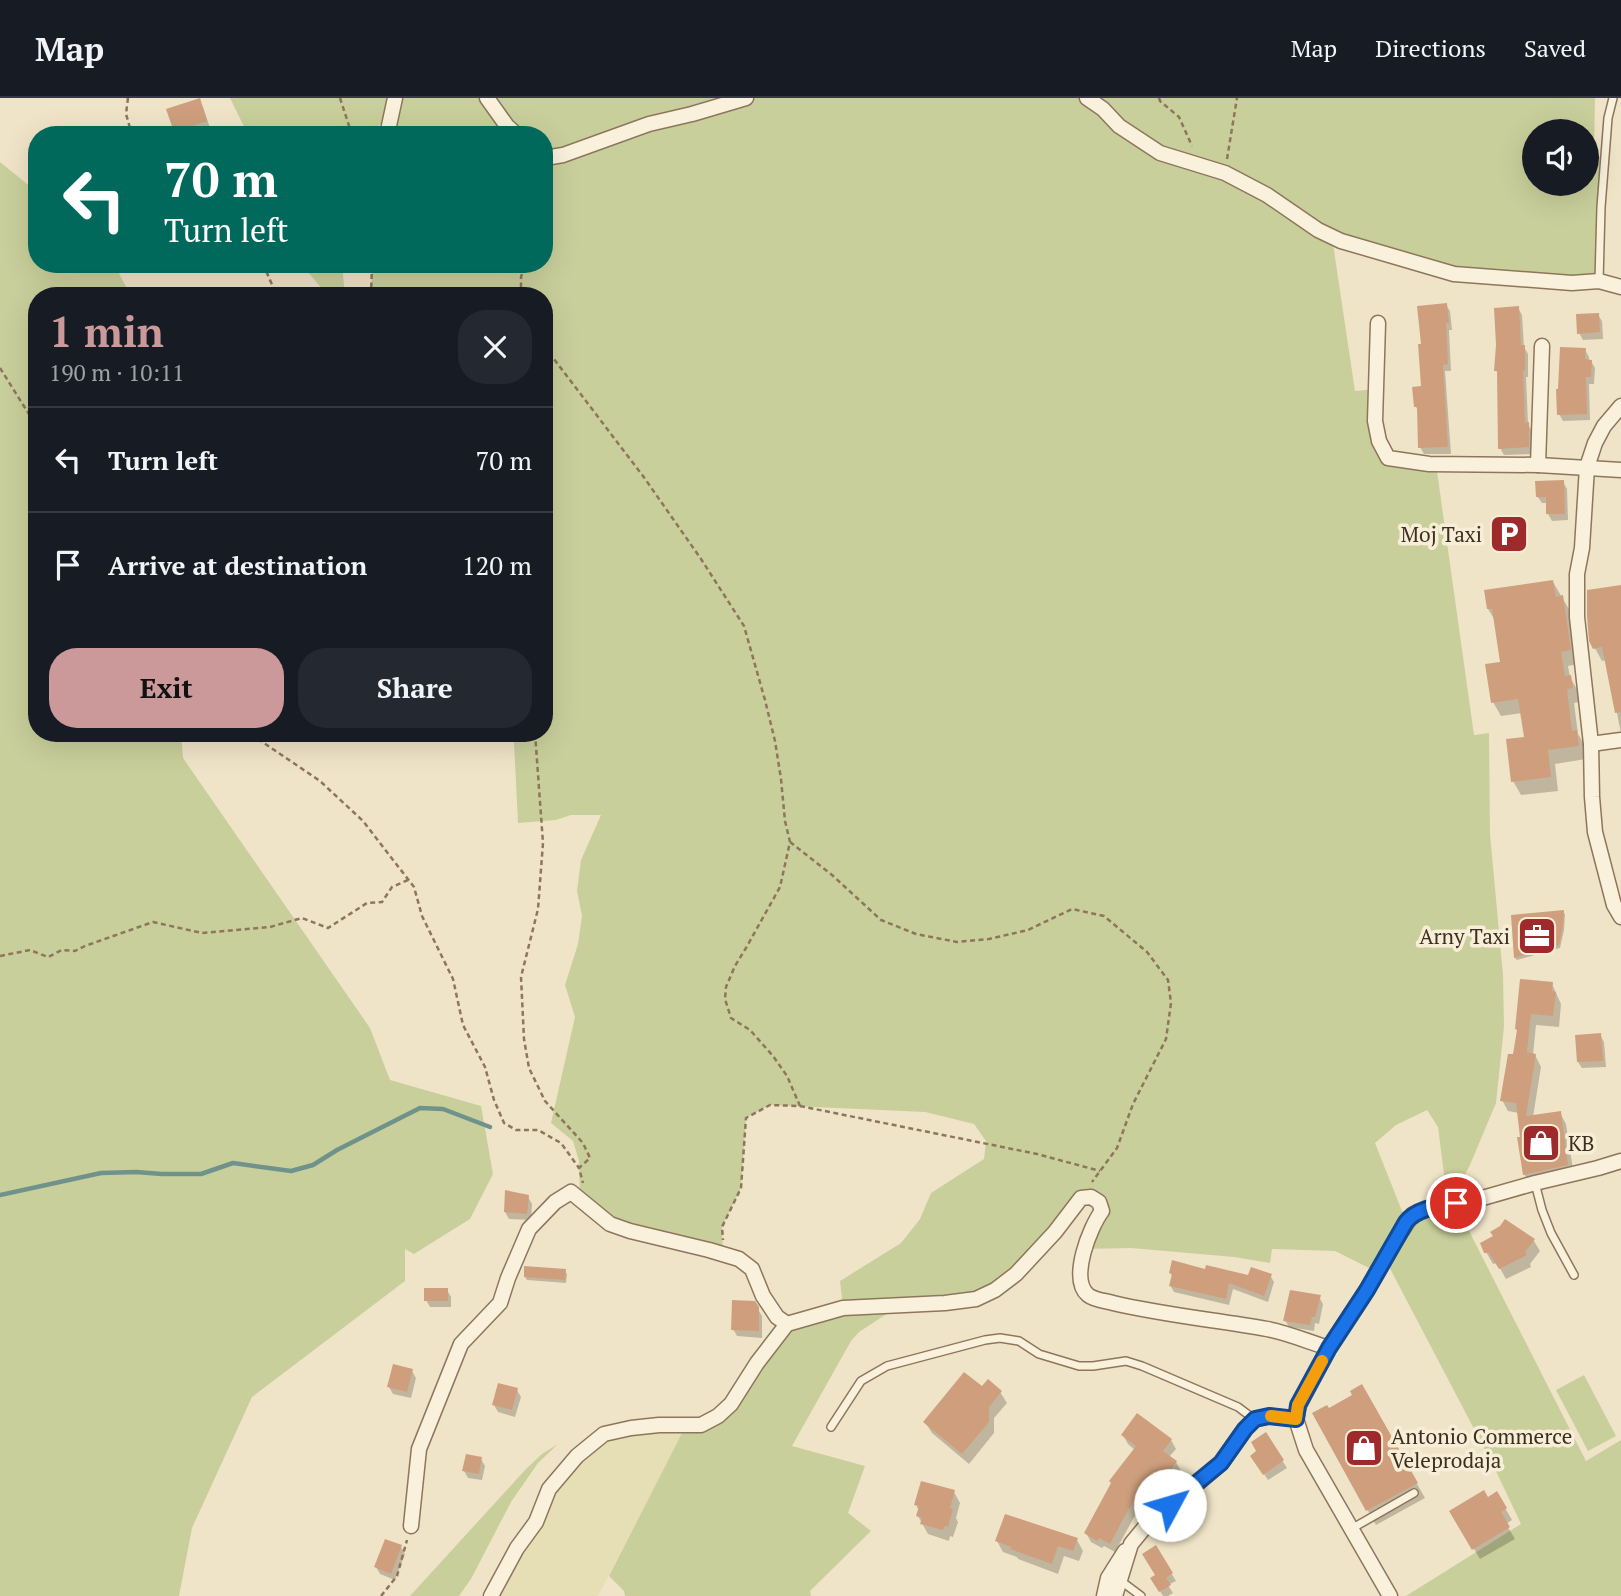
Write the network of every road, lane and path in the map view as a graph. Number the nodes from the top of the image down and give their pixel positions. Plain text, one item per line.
1 (128, 98) edge
2 (340, 98) edge
3 (395, 98) edge
4 (487, 98) edge
5 (746, 98) edge
6 (1087, 98) edge
7 (1159, 98) edge
8 (1237, 98) edge
9 (1613, 98) edge
10 (129, 126) edge
11 (349, 126) edge
12 (389, 126) edge
13 (507, 126) edge
14 (553, 156) edge
15 (1200, 165) junction
16 (1225, 173) junction
17 (1599, 281) junction
18 (1621, 287) edge
19 (1378, 323) dead end
20 (1542, 346) dead end
21 (553, 358) edge
22 (0, 368) edge
23 (1621, 406) edge
24 (28, 413) edge
25 (1538, 465) junction
26 (1587, 467) junction
27 (1621, 470) edge
28 (1621, 740) edge
29 (262, 742) edge
30 (536, 742) edge
31 (1591, 744) junction
32 (790, 842) junction
33 (408, 880) junction
34 (1621, 917) edge
35 (0, 956) edge
36 (800, 1106) junction
37 (1621, 1161) edge
38 (579, 1168) junction
39 (1100, 1171) junction
40 (1535, 1183) junction
41 (1081, 1198) junction
42 (588, 1207) junction
43 (723, 1254) junction
44 (1574, 1275) dead end
45 (787, 1324) junction
46 (1329, 1348) junction
47 (1255, 1419) junction
48 (1296, 1419) junction
49 (831, 1426) dead end
50 (1414, 1493) dead end
51 (411, 1526) joint
52 (1351, 1529) junction
53 (1130, 1544) junction
54 (1121, 1581) junction
55 (381, 1596) edge
56 (491, 1596) edge
57 (1104, 1596) edge
58 (1115, 1596) edge
59 (1141, 1596) edge
60 (1390, 1596) edge

1 - 10 path
2 - 11 path
3 - 12 street
4 - 13 street
5 - 14 street
6 - 15 street
7 - 15 path
8 - 16 path
9 - 17 lane
15 - 16 street
16 - 17 street
17 - 18 street
19 - 25 street
20 - 25 street
21 - 32 path
22 - 24 path
23 - 26 street
25 - 26 street
26 - 27 street
26 - 31 street
28 - 31 street
29 - 33 path
30 - 38 path
31 - 34 street
32 - 36 path
32 - 39 path
33 - 35 path
33 - 38 path
36 - 39 path
36 - 43 path
37 - 40 street
38 - 42 path
39 - 41 path
40 - 44 lane
40 - 46 street
41 - 45 street
41 - 46 street
42 - 43 street
42 - 51 street
43 - 45 street
45 - 56 street
46 - 48 street
47 - 48 street
47 - 49 lane
47 - 53 street
48 - 52 street
50 - 52 lane
51 - 55 path
52 - 60 street
53 - 54 street
53 - 57 street
54 - 58 street
54 - 59 lane

